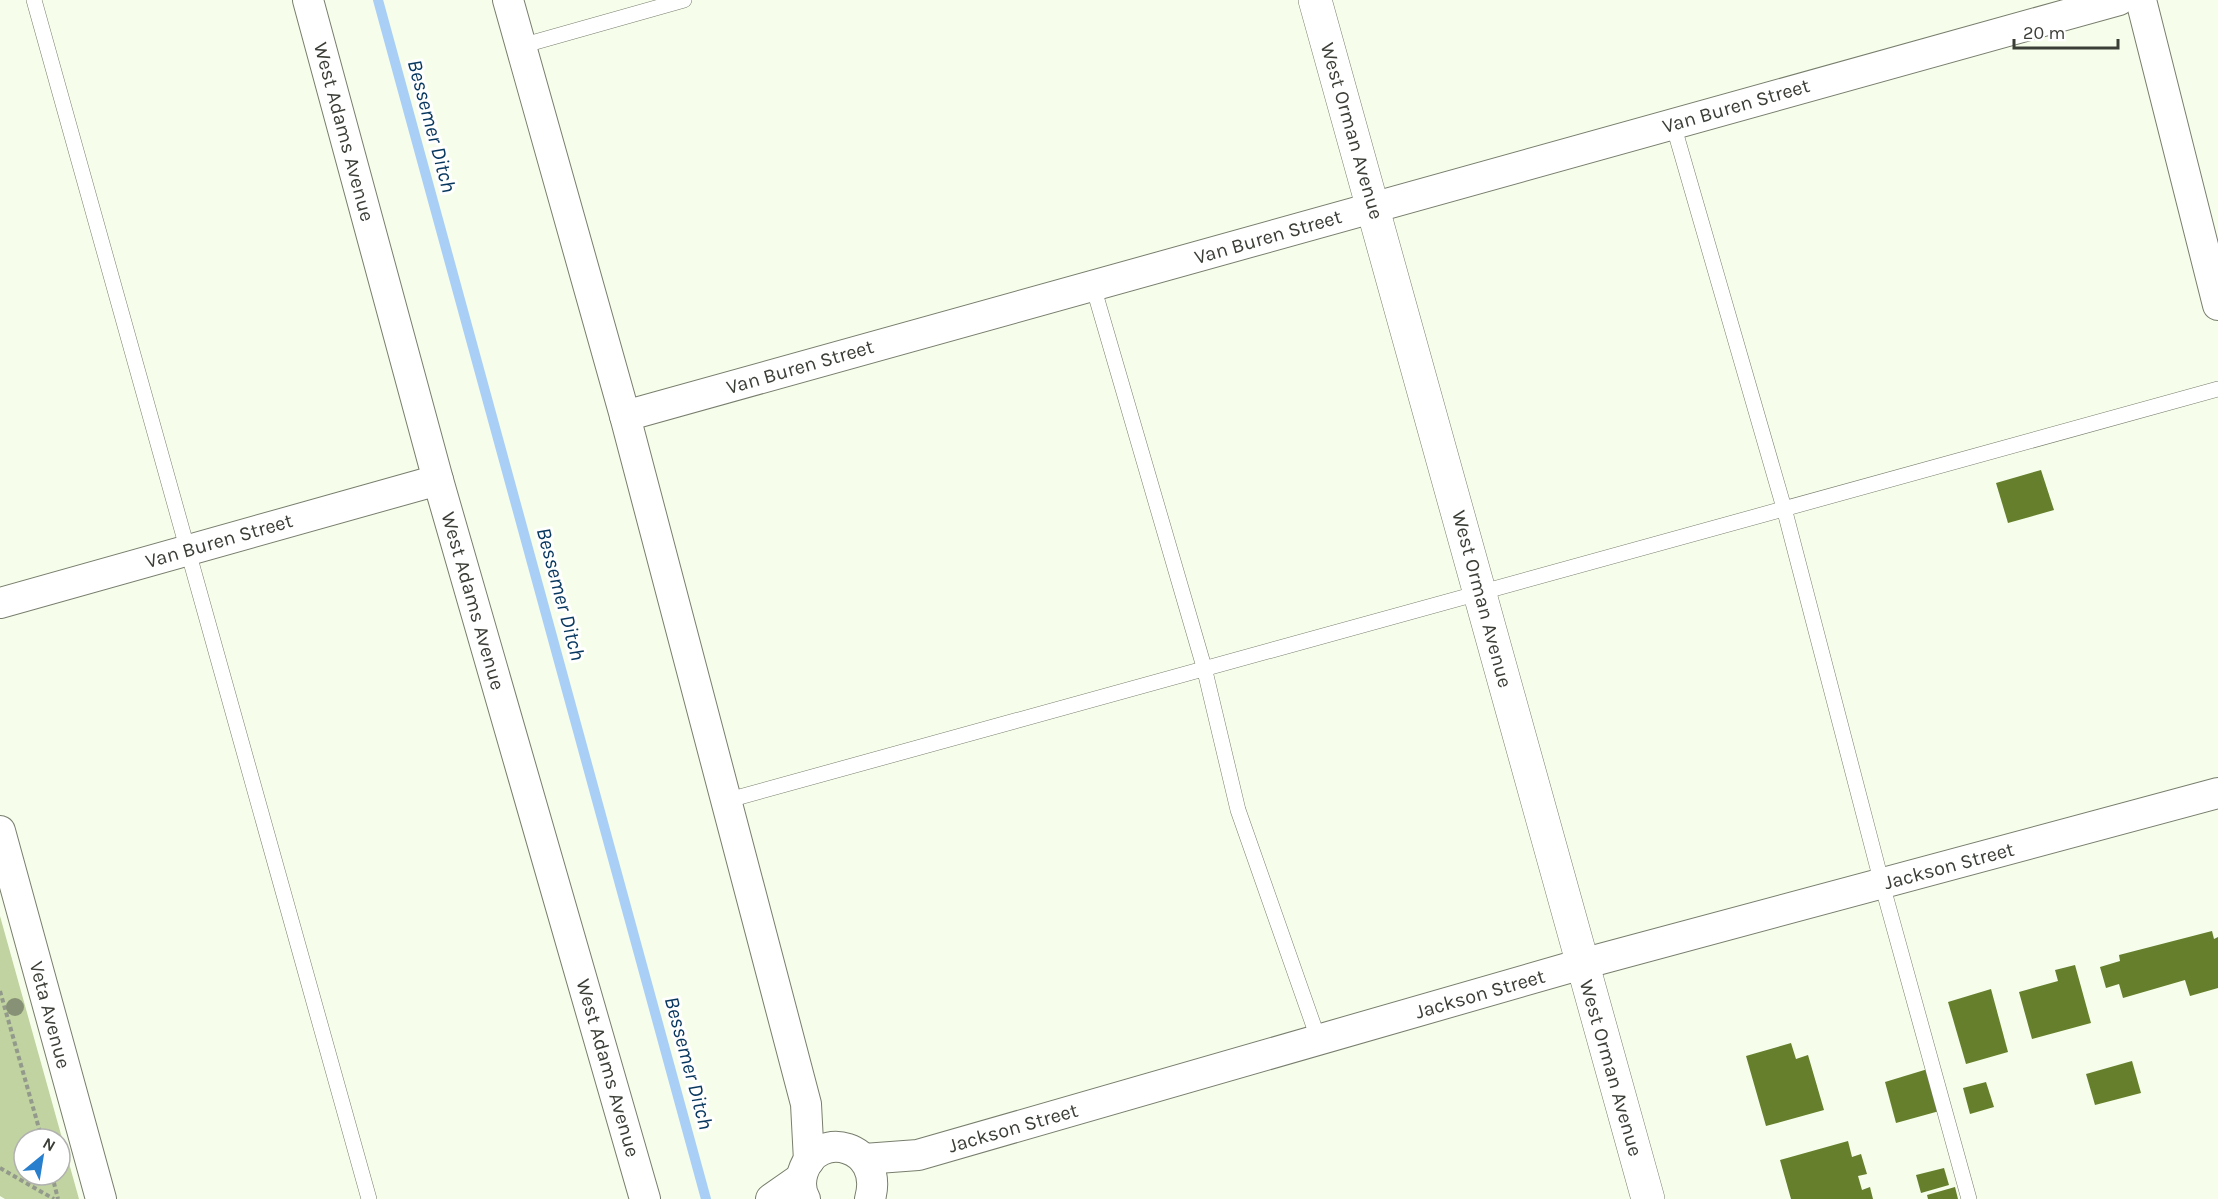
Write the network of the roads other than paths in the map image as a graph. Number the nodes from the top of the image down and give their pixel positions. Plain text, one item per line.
1 (34, 0) edge
2 (308, 0) edge
3 (508, 0) edge
4 (684, 0) edge
5 (1315, 0) edge
6 (2119, 0) edge
7 (2141, 0) edge
8 (521, 46) junction
9 (1673, 124) junction
10 (1373, 208) junction
11 (1093, 286) junction
12 (2218, 305) edge
13 (2218, 389) edge
14 (625, 416) junction
15 (438, 480) junction
16 (1784, 508) junction
17 (188, 550) junction
18 (1479, 591) junction
19 (0, 603) edge
20 (1204, 667) junction
21 (2218, 793) edge
22 (725, 801) junction
23 (0, 831) edge
24 (1882, 884) junction
25 (1582, 964) junction
26 (1319, 1041) junction
27 (806, 1104) junction
28 (837, 1147) junction
29 (805, 1180) edge
30 (869, 1181) edge
31 (101, 1199) edge
32 (369, 1199) edge
33 (645, 1199) edge
34 (771, 1199) edge
35 (1648, 1199) edge
36 (1969, 1199) edge

1 - 17 lane
2 - 15 street, West Adams Avenue
3 - 8 street
4 - 8 lane
5 - 10 street, West Orman Avenue
6 - 9 street, Van Buren Street
7 - 12 street
8 - 14 street
9 - 10 street, Van Buren Street
9 - 16 lane
10 - 11 street, Van Buren Street
10 - 18 street, West Orman Avenue
11 - 14 street, Van Buren Street
11 - 20 lane
13 - 16 lane
14 - 22 street
15 - 17 street, Van Buren Street
15 - 33 street, West Adams Avenue
16 - 18 lane
16 - 24 lane
17 - 19 street, Van Buren Street
17 - 32 lane
18 - 20 lane
18 - 25 street, West Orman Avenue
20 - 22 lane
20 - 26 lane
21 - 24 street, Jackson Street
22 - 27 street
23 - 31 street, Veta Avenue
24 - 25 street, Jackson Street
24 - 36 lane
25 - 26 street, Jackson Street
25 - 35 street, West Orman Avenue
26 - 30 street, Jackson Street
27 - 28 street
27 - 29 street
28 - 29 street
28 - 30 street
29 - 34 street

